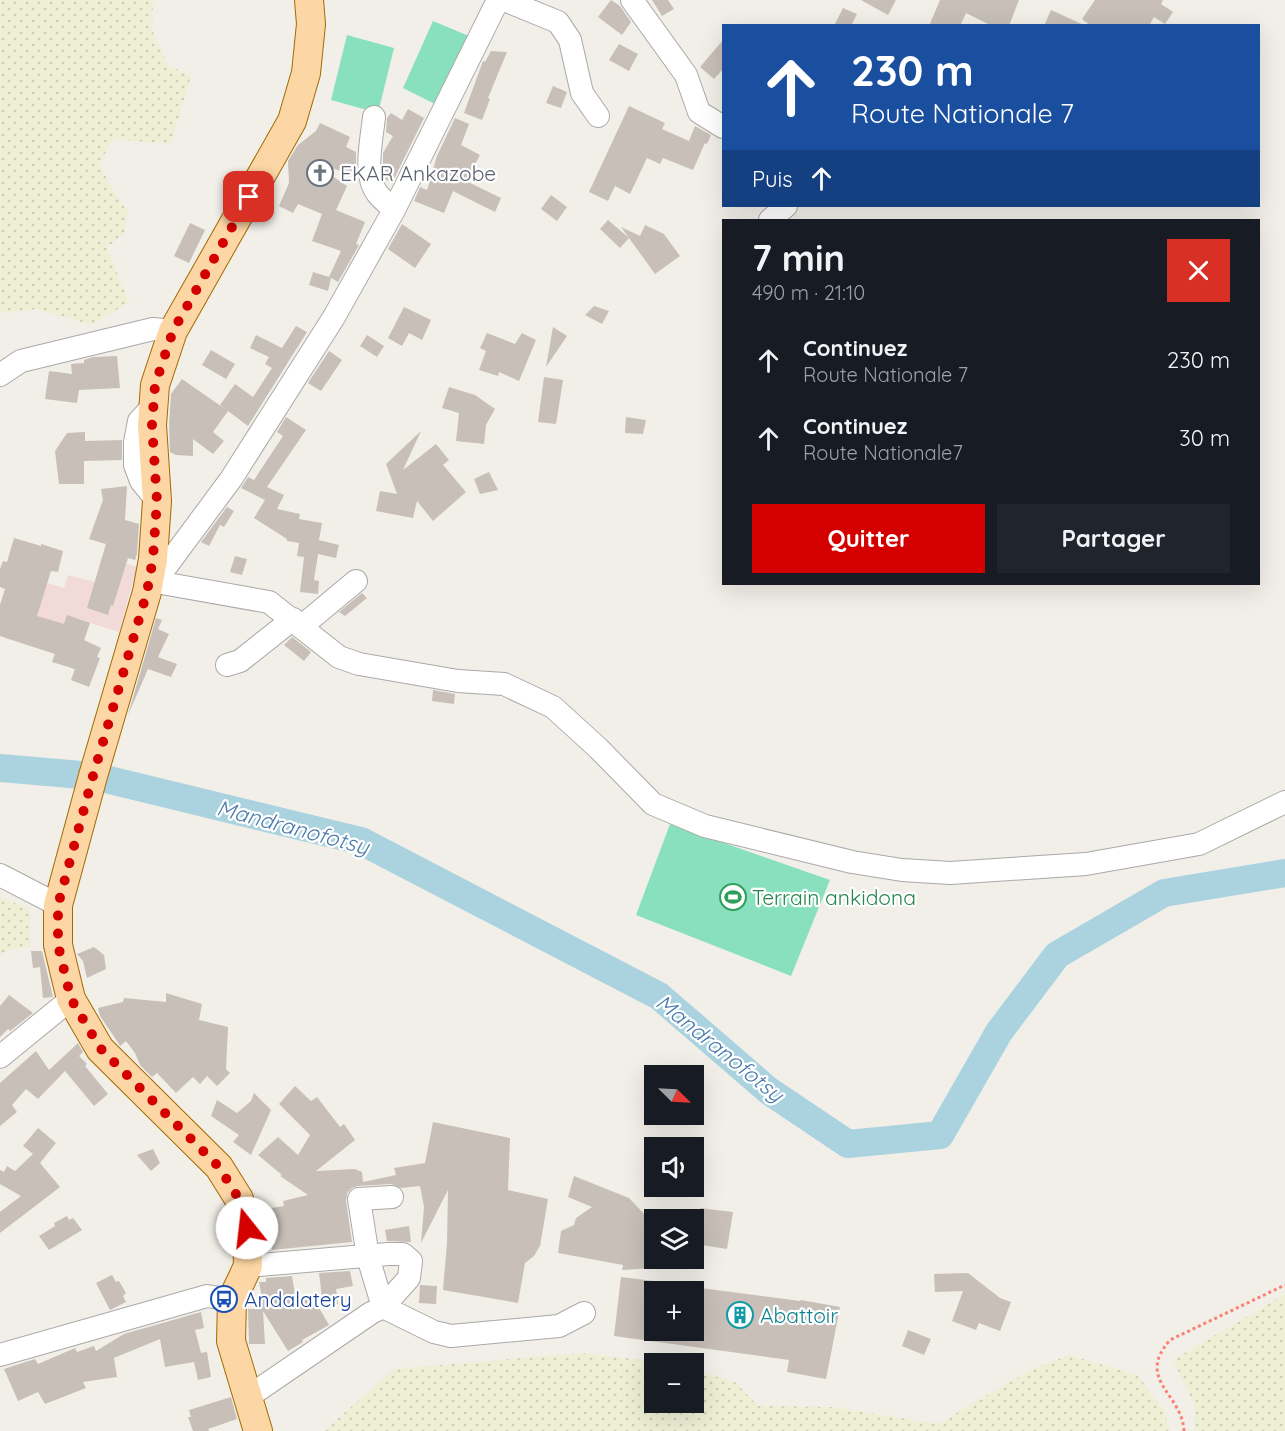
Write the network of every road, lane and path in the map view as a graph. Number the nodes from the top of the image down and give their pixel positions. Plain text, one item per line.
1 (309, 0) edge
2 (498, 0) edge
3 (504, 0) edge
4 (632, 0) edge
5 (598, 116) dead end
6 (374, 117) dead end
7 (722, 126) edge
8 (785, 207) edge
9 (394, 210) junction
10 (771, 219) edge
11 (173, 331) junction
12 (0, 375) edge
13 (356, 581) dead end
14 (152, 587) junction
15 (297, 623) junction
16 (227, 665) dead end
17 (1285, 802) edge
18 (0, 875) edge
19 (58, 905) junction
20 (71, 999) junction
21 (0, 1057) edge
22 (392, 1197) dead end
23 (368, 1257) junction
24 (248, 1266) junction
25 (1285, 1285) edge
26 (232, 1300) junction
27 (383, 1307) junction
28 (584, 1313) dead end
29 (0, 1355) edge
30 (248, 1397) junction
31 (258, 1431) edge
32 (1185, 1431) edge

1 - 11 main road
2 - 9 street
3 - 5 street
4 - 7 street
6 - 9 street
8 - 10 street
9 - 14 street
11 - 12 street
11 - 14 main road
13 - 15 street
14 - 15 street
14 - 19 main road
15 - 16 street
15 - 17 street
18 - 19 street
19 - 20 main road
20 - 21 street
20 - 24 main road
22 - 23 street
23 - 24 street
23 - 27 street
23 - 27 street
24 - 26 main road
25 - 32 path
26 - 29 street
26 - 30 main road
27 - 28 street
27 - 30 street
30 - 31 main road

